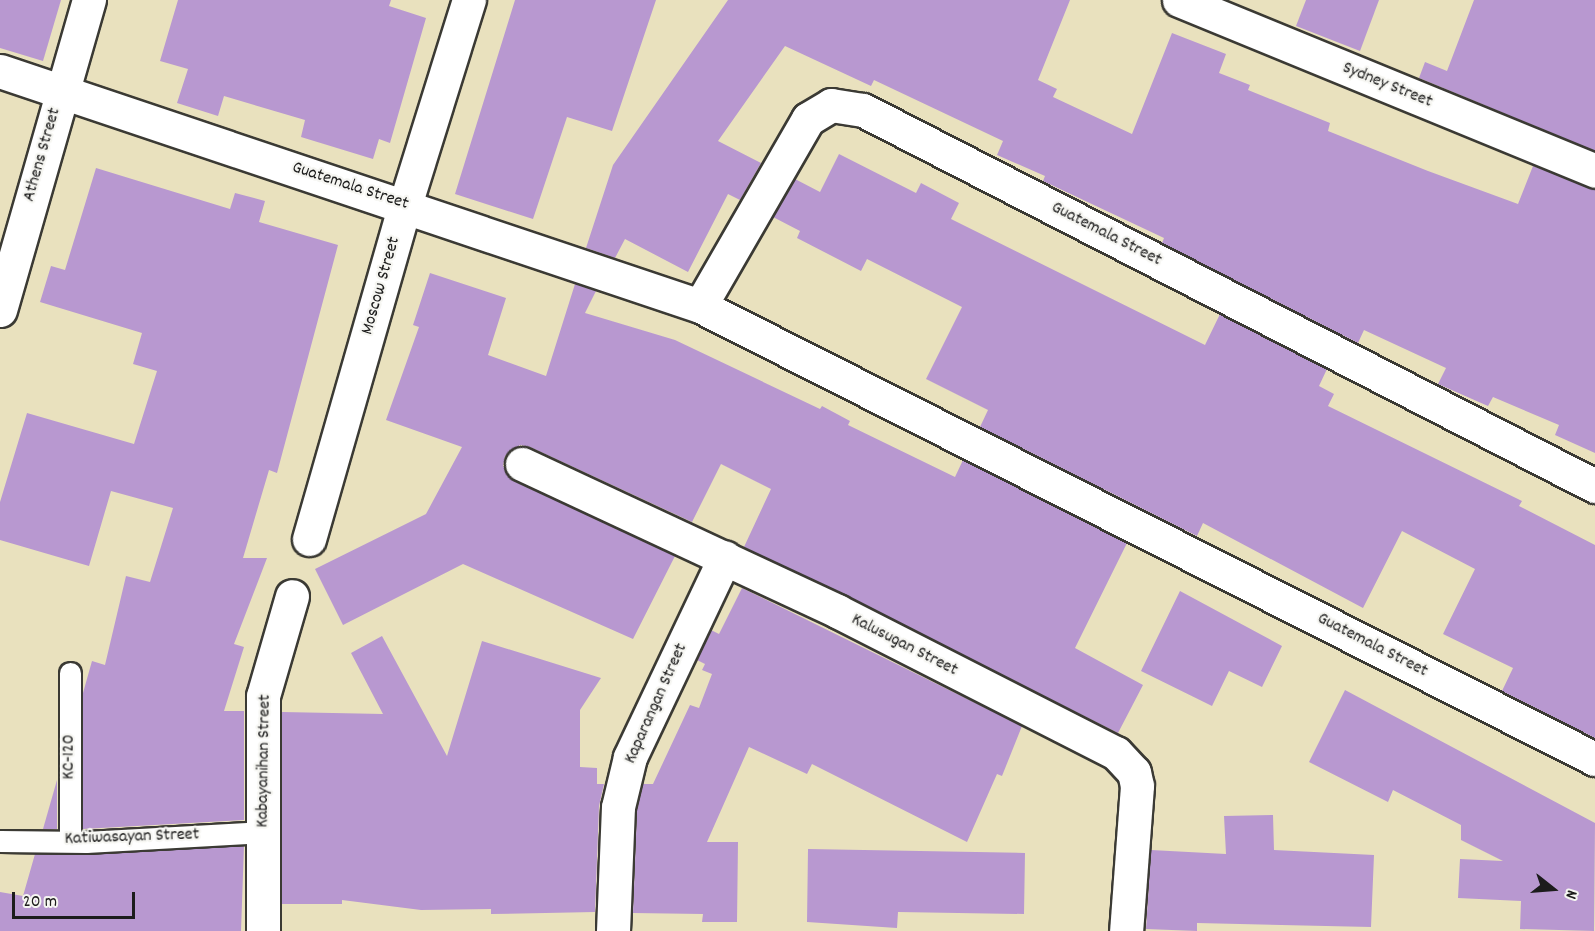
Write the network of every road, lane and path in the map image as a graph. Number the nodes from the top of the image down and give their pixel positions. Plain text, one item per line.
1 (89, 0) edge
2 (470, 0) edge
3 (1179, 0) edge
4 (0, 71) edge
5 (61, 93) junction
6 (1595, 171) edge
7 (405, 205) junction
8 (700, 306) junction
9 (0, 310) edge
10 (522, 464) dead end
11 (1595, 486) edge
12 (309, 539) dead end
13 (725, 557) junction
14 (292, 596) dead end
15 (70, 673) dead end
16 (1595, 759) edge
17 (265, 832) junction
18 (0, 841) edge
19 (70, 841) junction
20 (263, 931) edge
21 (613, 931) edge
22 (1126, 931) edge

1 - 5 street, Athens Street
2 - 7 street, Moscow Street
3 - 6 street, Sydney Street
4 - 5 street, Guatemala Street
5 - 7 street, Guatemala Street
5 - 9 street, Athens Street
7 - 8 street, Guatemala Street
7 - 12 street, Moscow Street
8 - 11 street, Guatemala Street
8 - 16 street, Guatemala Street
10 - 13 street, Kalusugan Street
13 - 21 street, Kaparangan Street
13 - 22 street, Kalusugan Street
14 - 17 street, Kabayanihan Street
15 - 19 lane, KC-120
17 - 19 lane, Katiwasayan Street
17 - 20 street, Kabayanihan Street
18 - 19 lane, Katiwasayan Street

